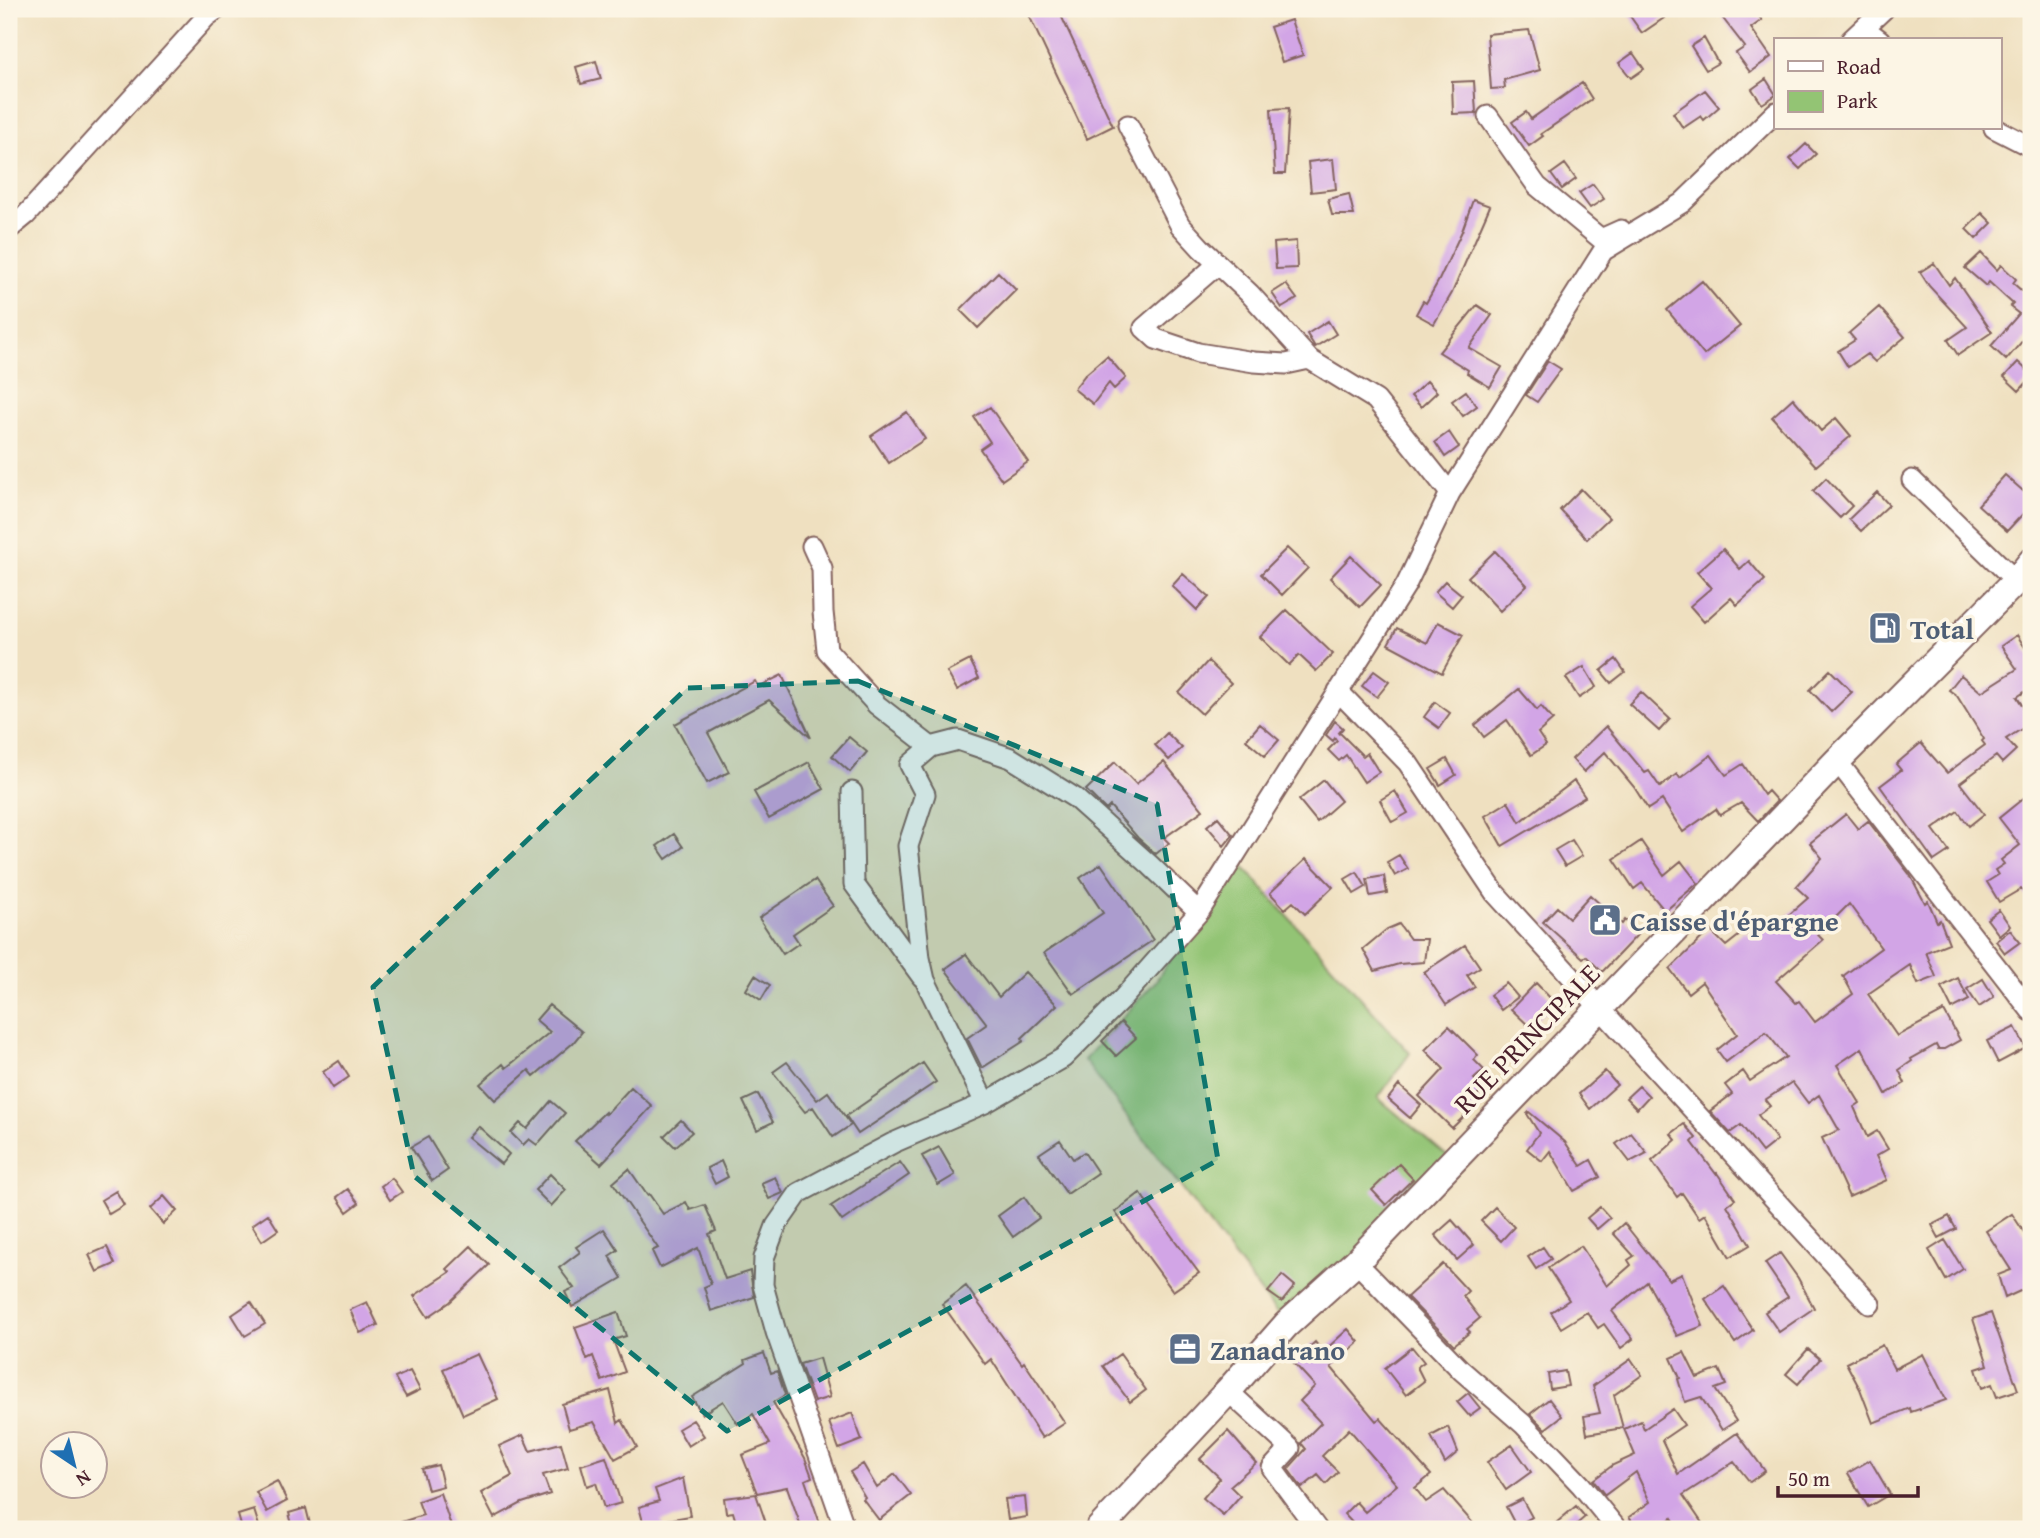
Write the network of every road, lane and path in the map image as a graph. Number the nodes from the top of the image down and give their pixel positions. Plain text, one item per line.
1 (217, 9) edge
2 (1884, 9) edge
3 (1857, 34) edge
4 (1774, 114) edge
5 (1488, 116) dead end
6 (1128, 125) dead end
7 (1998, 130) edge
8 (2031, 147) edge
9 (1682, 203) junction
10 (9, 229) edge
11 (1218, 264) junction
12 (1309, 359) junction
13 (1912, 480) dead end
14 (1450, 493) junction
15 (812, 546) dead end
16 (2023, 571) edge
17 (1338, 691) junction
18 (931, 747) junction
19 (1837, 761) junction
20 (852, 792) dead end
21 (1199, 912) junction
22 (925, 980) junction
23 (1599, 1007) junction
24 (2031, 1011) edge
25 (985, 1103) junction
26 (1356, 1262) junction
27 (1870, 1304) dead end
28 (1227, 1391) junction
29 (845, 1529) edge
30 (1099, 1529) edge
31 (1317, 1529) edge
32 (1617, 1529) edge

1 - 10 street
2 - 3 street
4 - 9 street
5 - 9 street
6 - 11 street
7 - 8 street
9 - 14 street
11 - 12 street
11 - 12 street
12 - 14 street
13 - 16 street
14 - 17 street
15 - 18 street
16 - 19 main road, RUE PRINCIPALE
17 - 21 street
17 - 23 street
18 - 21 street
18 - 22 street
19 - 23 main road, RUE PRINCIPALE
19 - 24 street
20 - 22 street
21 - 25 street
22 - 25 street
23 - 26 main road, RUE PRINCIPALE
23 - 27 street
25 - 29 street
26 - 28 main road, RUE PRINCIPALE
26 - 32 street
28 - 30 main road, RUE PRINCIPALE
28 - 31 street

